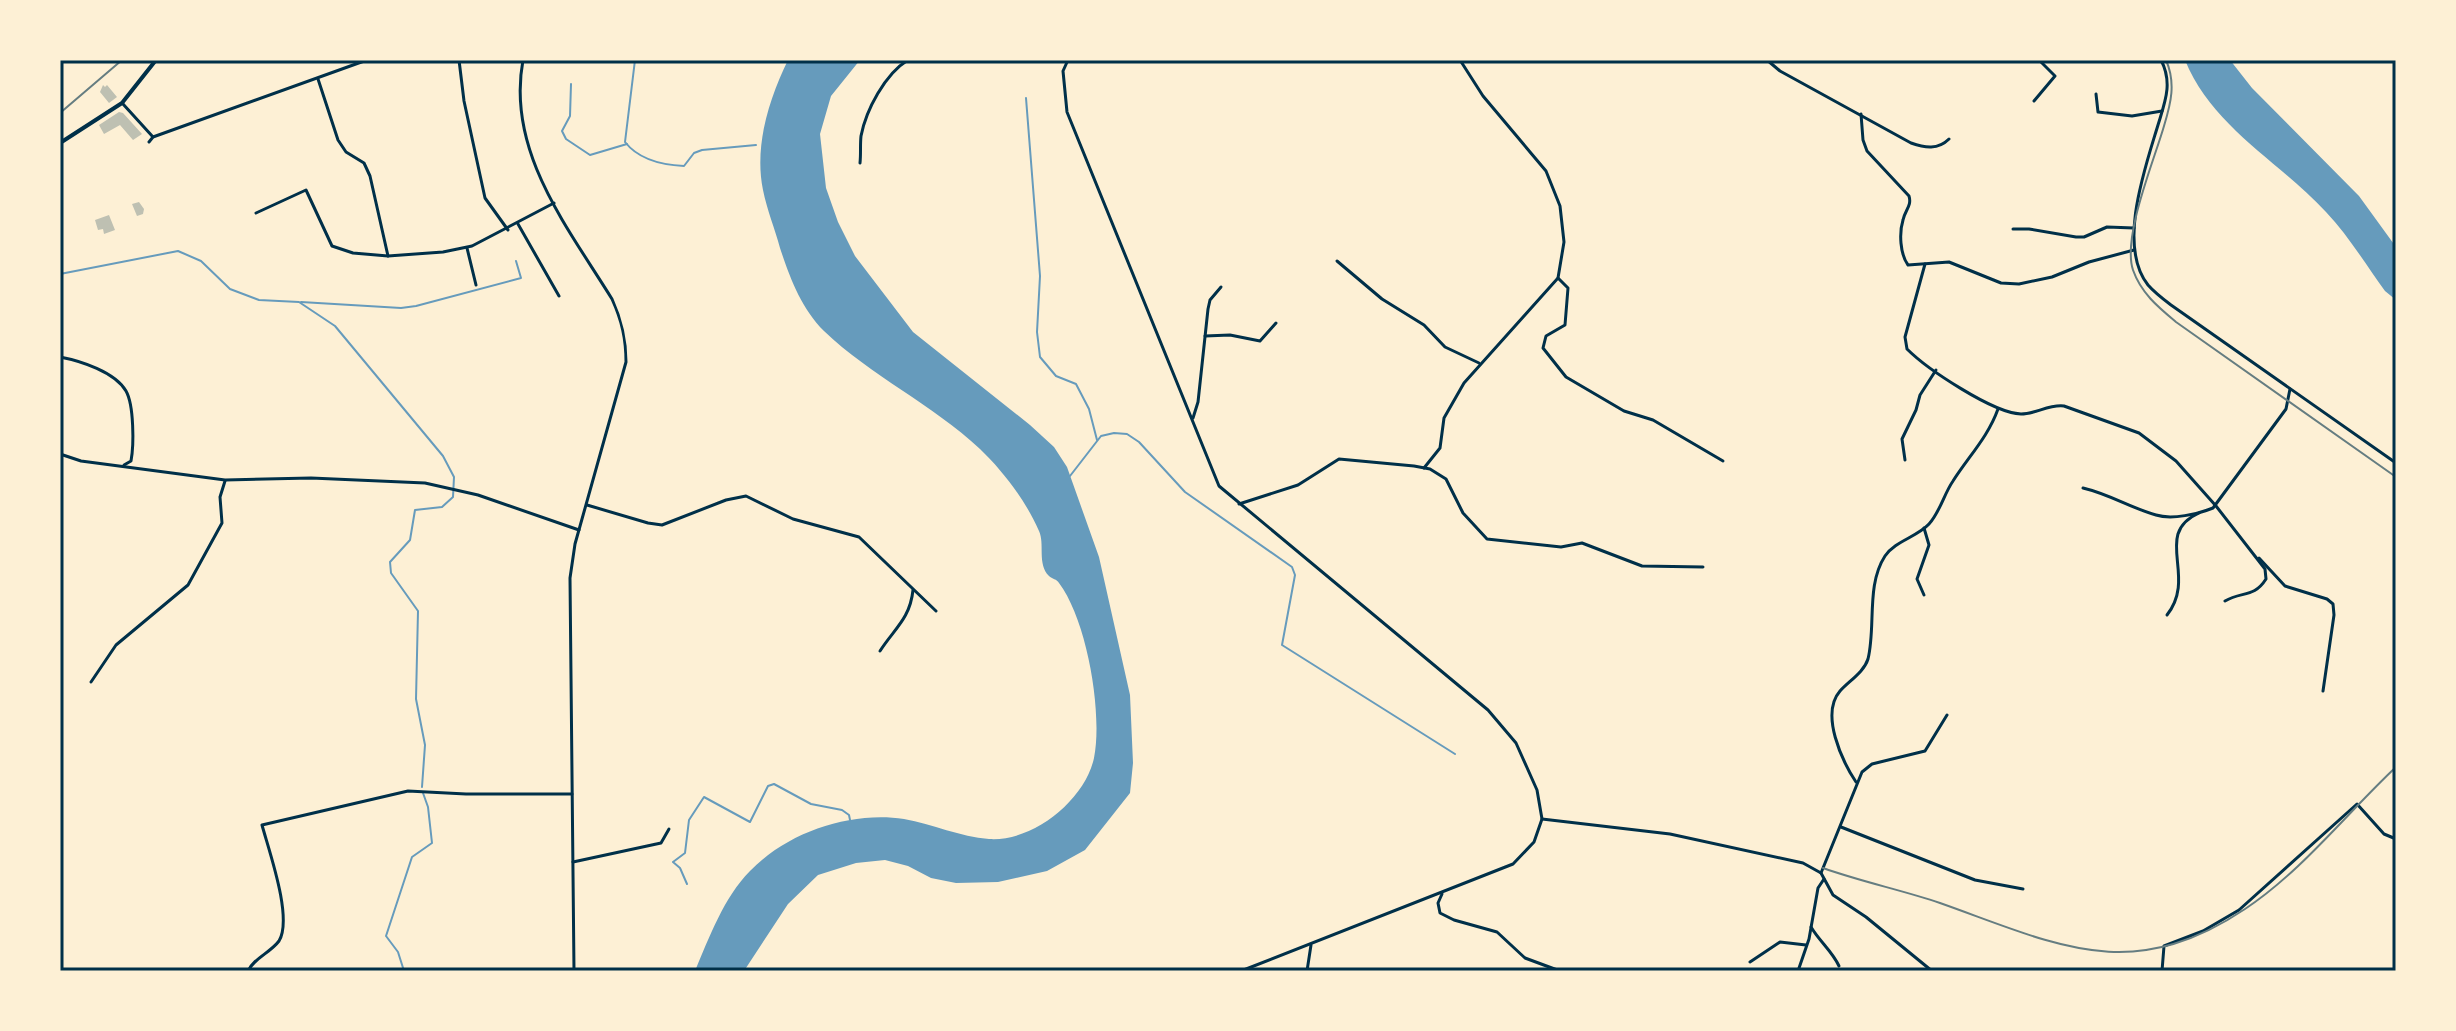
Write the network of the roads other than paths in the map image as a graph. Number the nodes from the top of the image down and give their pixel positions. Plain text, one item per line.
1 (156, 60) edge
2 (367, 60) edge
3 (459, 60) edge
4 (523, 60) edge
5 (908, 60) edge
6 (1068, 60) edge
7 (1460, 60) edge
8 (1767, 60) edge
9 (2039, 60) edge
10 (2161, 60) edge
11 (318, 78) junction
12 (2096, 94) dead end
13 (2034, 101) dead end
14 (122, 103) junction
15 (2162, 111) junction
16 (1861, 114) junction
17 (153, 137) junction
18 (1949, 139) dead end
19 (149, 142) dead end
20 (60, 143) edge
21 (860, 163) dead end
22 (554, 203) junction
23 (256, 213) dead end
24 (518, 224) junction
25 (2135, 228) junction
26 (2013, 229) dead end
27 (508, 230) junction
28 (467, 248) junction
29 (2134, 250) junction
30 (388, 256) junction
31 (1337, 261) dead end
32 (1925, 264) junction
33 (1558, 278) junction
34 (476, 285) dead end
35 (1221, 287) dead end
36 (559, 296) dead end
37 (1276, 323) dead end
38 (1204, 336) junction
39 (60, 357) edge
40 (1479, 363) junction
41 (1936, 370) junction
42 (2290, 389) junction
43 (1998, 409) junction
44 (1192, 419) junction
45 (60, 454) edge
46 (1905, 460) dead end
47 (1723, 461) dead end
48 (2396, 463) edge
49 (121, 466) junction
50 (1424, 468) junction
51 (225, 480) junction
52 (2083, 488) dead end
53 (1239, 504) junction
54 (587, 505) junction
55 (2216, 506) junction
56 (2202, 511) junction
57 (1924, 528) junction
58 (579, 530) junction
59 (2256, 556) junction
60 (1703, 567) dead end
61 (913, 590) junction
62 (1924, 595) dead end
63 (2225, 601) dead end
64 (936, 611) dead end
65 (2167, 615) dead end
66 (880, 651) dead end
67 (91, 682) dead end
68 (2323, 691) dead end
69 (1947, 715) dead end
70 (1856, 782) junction
71 (572, 794) junction
72 (1542, 819) junction
73 (1841, 827) junction
74 (669, 829) dead end
75 (2396, 839) edge
76 (573, 862) junction
77 (1821, 873) junction
78 (1824, 879) junction
79 (2023, 889) dead end
80 (1443, 892) junction
81 (1811, 927) junction
82 (1311, 945) junction
83 (1806, 945) junction
84 (1750, 962) dead end
85 (1839, 966) dead end
86 (248, 971) edge
87 (574, 971) edge
88 (1241, 971) edge
89 (1307, 971) edge
90 (1560, 971) edge
91 (1798, 971) edge
92 (1932, 971) edge
93 (2162, 971) edge

1 - 14 main road
2 - 11 street
3 - 27 street
4 - 22 street
5 - 21 street
6 - 44 street
7 - 33 street
8 - 16 street
9 - 13 street
10 - 15 street
11 - 17 street
11 - 30 street
12 - 15 street
14 - 17 street
14 - 20 main road
15 - 25 street
16 - 18 street
16 - 32 street
17 - 19 street
22 - 24 street
22 - 54 street
23 - 30 street
24 - 27 street
24 - 36 street
25 - 26 street
25 - 29 street
27 - 28 street
28 - 30 street
28 - 34 street
29 - 32 street
29 - 42 street
31 - 40 street
32 - 41 street
33 - 40 street
33 - 47 street
35 - 38 street
37 - 38 street
38 - 44 street
39 - 49 street
40 - 50 street
41 - 43 street
41 - 46 street
42 - 48 street
42 - 55 street
43 - 55 street
43 - 57 street
44 - 53 street
45 - 49 street
49 - 51 street
50 - 53 street
50 - 60 street
51 - 58 street
51 - 67 street
52 - 56 street
53 - 72 street
54 - 58 street
54 - 61 street
55 - 56 street
55 - 59 street
56 - 65 street
57 - 62 street
57 - 70 street
58 - 71 street
59 - 63 street
59 - 68 street
61 - 64 street
61 - 66 street
69 - 70 street
70 - 73 street
71 - 76 street
71 - 86 street
72 - 77 street
72 - 80 street
73 - 77 street
73 - 79 street
74 - 76 street
75 - 93 street
76 - 87 street
77 - 78 street
78 - 81 street
78 - 92 street
80 - 82 street
80 - 90 street
81 - 83 street
81 - 85 street
82 - 88 street
82 - 89 street
83 - 84 street
83 - 91 street

